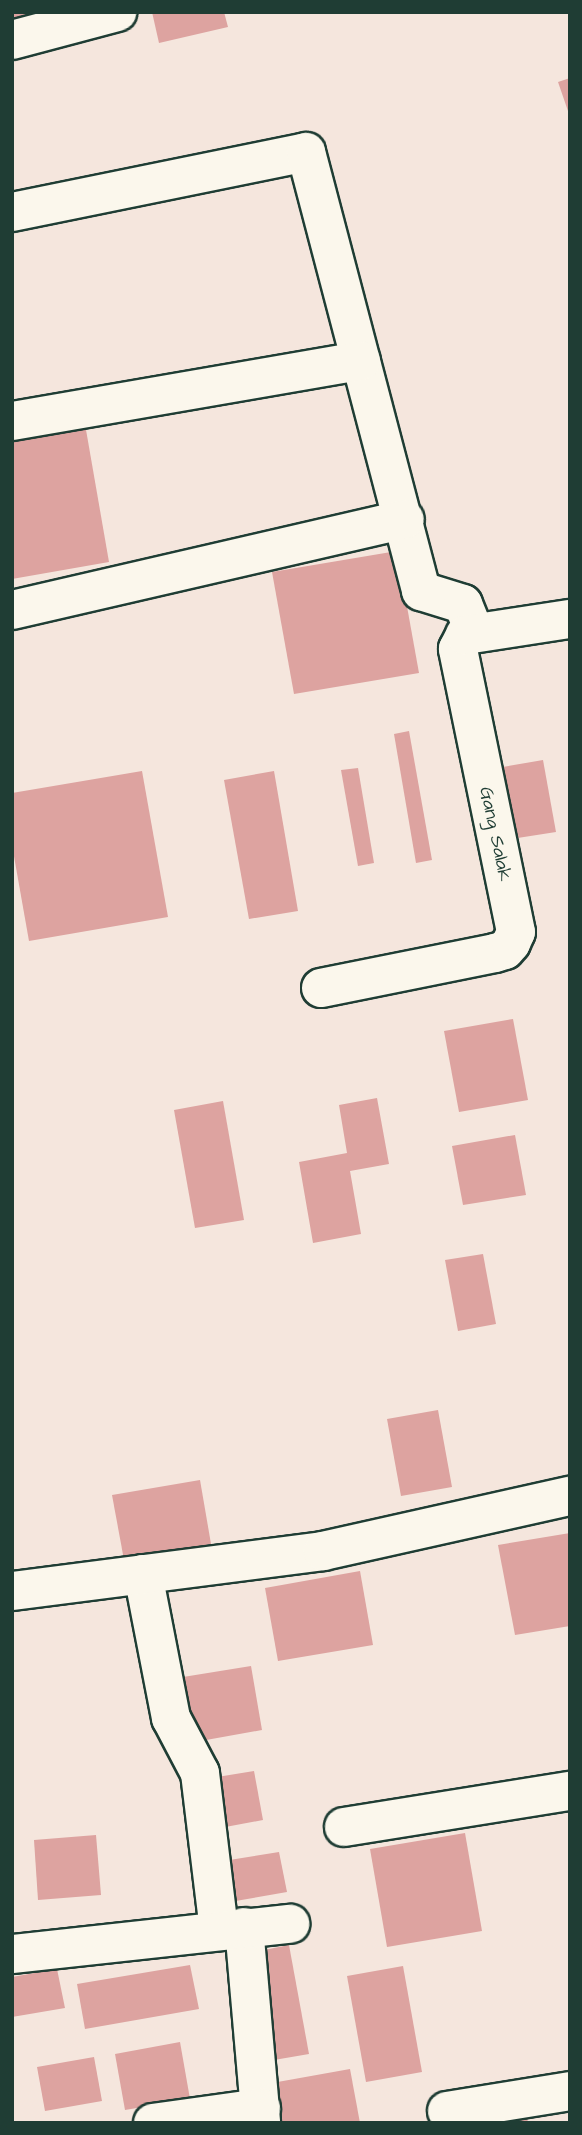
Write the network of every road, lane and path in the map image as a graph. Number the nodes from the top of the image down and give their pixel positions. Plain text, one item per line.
1 (117, 12) edge
2 (12, 40) edge
3 (12, 212) edge
4 (361, 361) junction
5 (12, 421) edge
6 (405, 519) junction
7 (12, 610) edge
8 (570, 619) edge
9 (475, 633) junction
10 (321, 988) dead end
11 (570, 1496) edge
12 (143, 1574) junction
13 (12, 1591) edge
14 (570, 1791) edge
15 (344, 1827) dead end
16 (290, 1924) dead end
17 (231, 1928) junction
18 (12, 1954) edge
19 (570, 2091) edge
20 (447, 2111) dead end
21 (261, 2115) edge
22 (153, 2123) edge

1 - 2 street
3 - 4 street
4 - 5 street
4 - 6 street
6 - 7 street
6 - 9 street
8 - 9 street
9 - 10 street, Gang Salak
11 - 12 street
12 - 13 street
12 - 17 street
14 - 15 street
16 - 17 street
17 - 18 street
17 - 21 street
19 - 20 street
21 - 22 street

